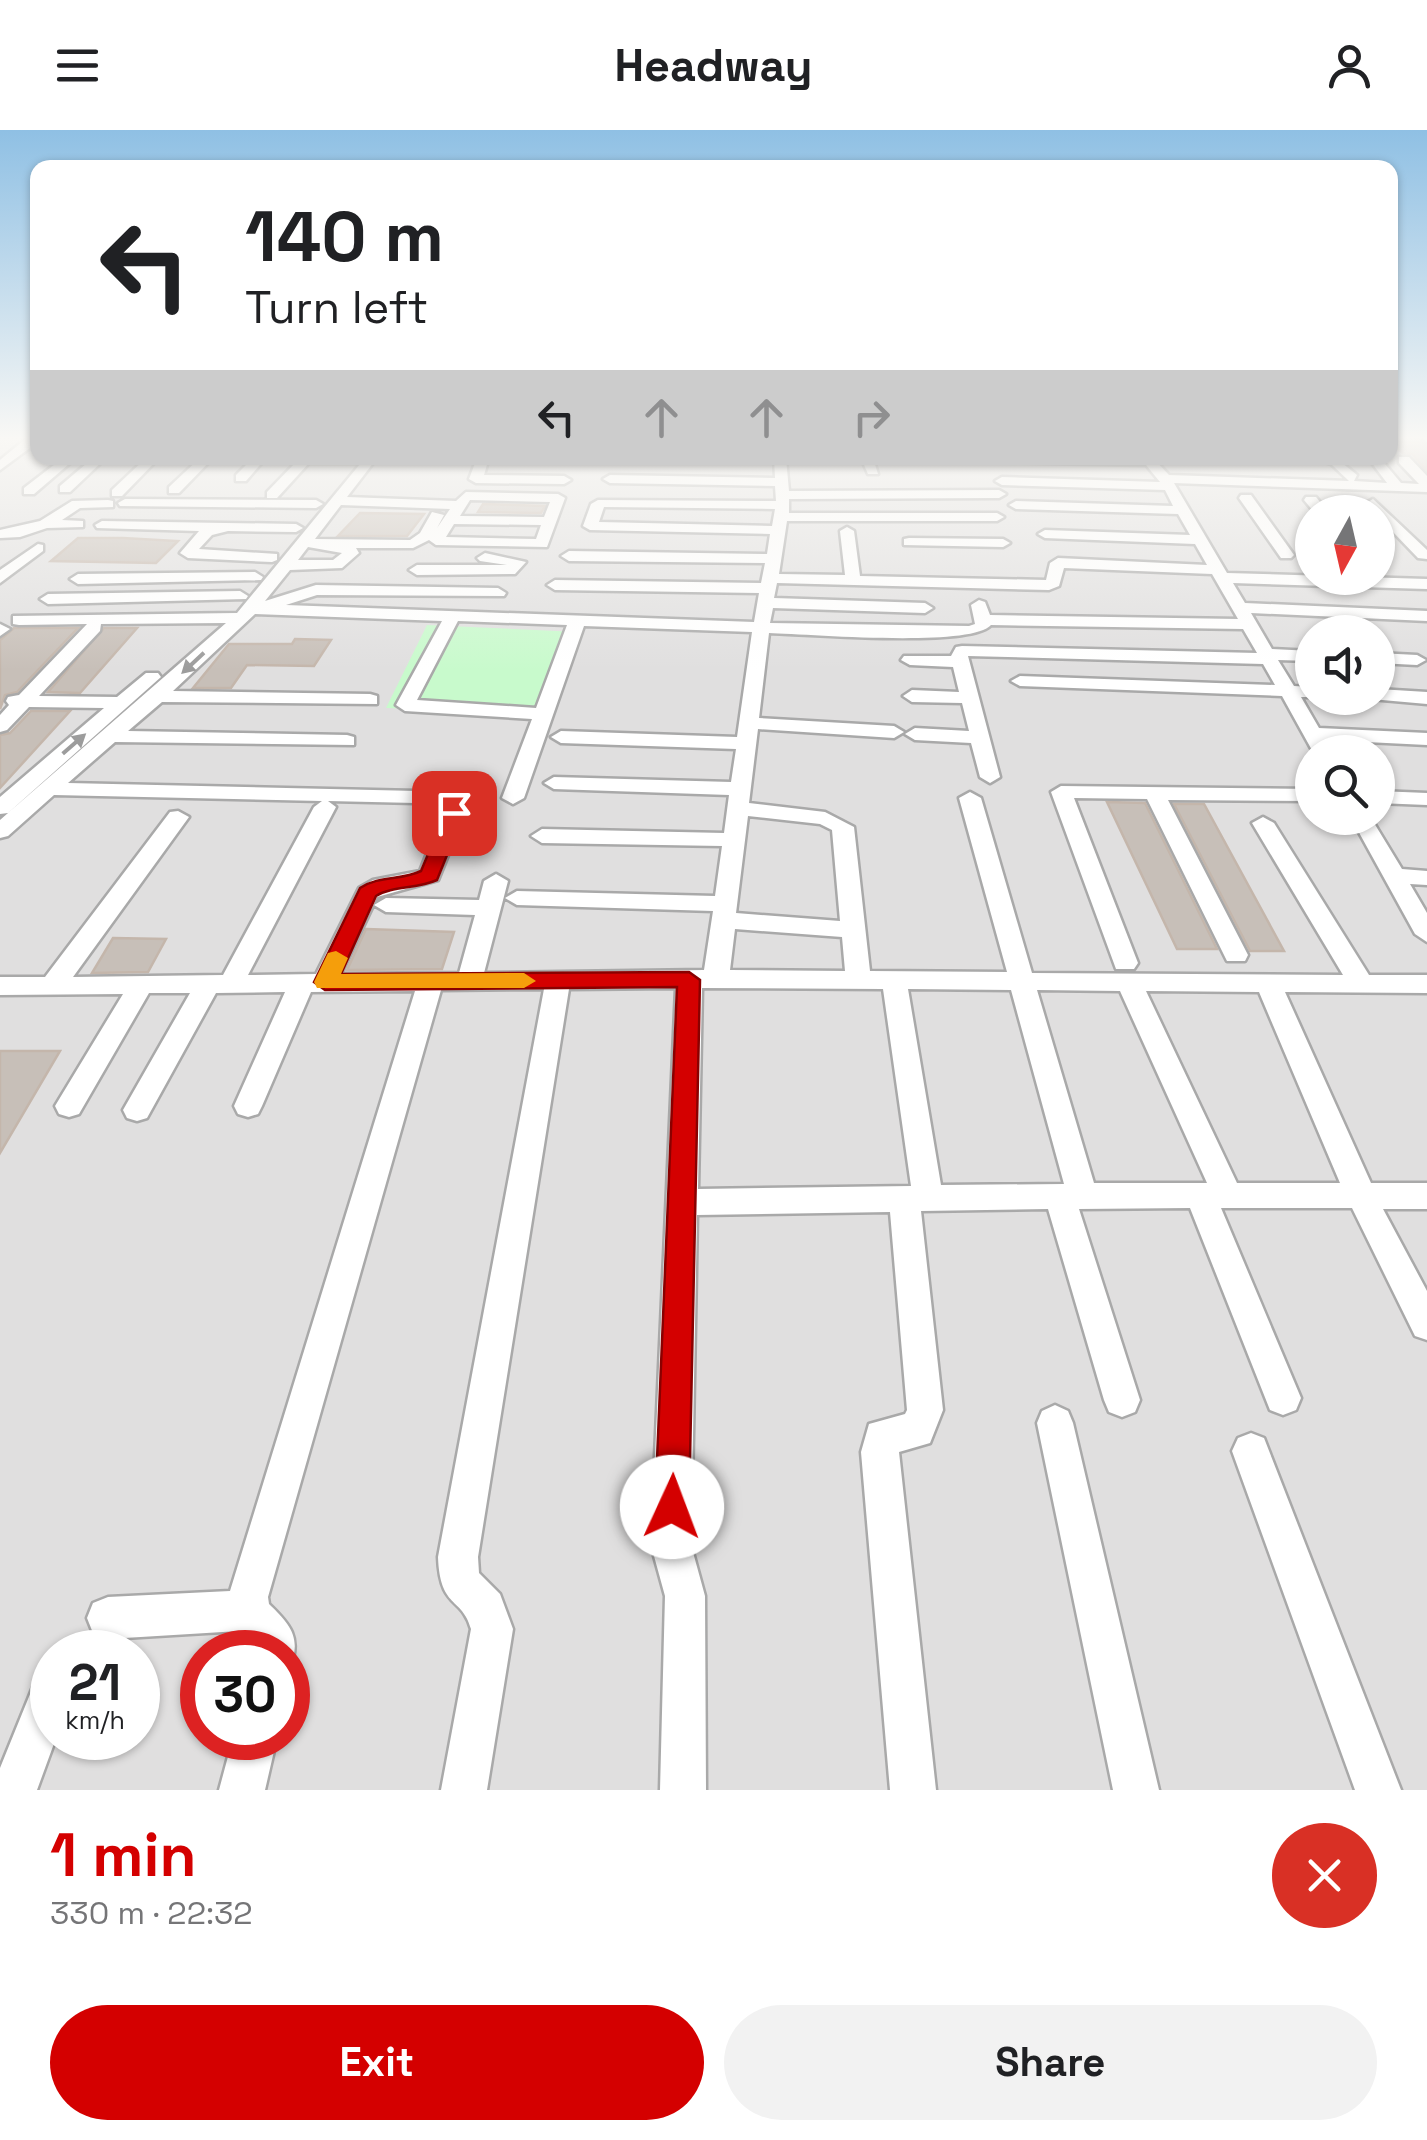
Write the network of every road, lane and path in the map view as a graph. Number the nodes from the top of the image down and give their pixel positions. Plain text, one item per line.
1 (60, 514) edge
2 (318, 514) edge
3 (438, 514) edge
4 (453, 514) edge
5 (552, 514) edge
6 (594, 514) edge
7 (701, 514) edge
8 (781, 514) edge
9 (874, 514) edge
10 (1185, 514) edge
11 (1258, 514) edge
12 (902, 517) junction
13 (996, 517) dead end
14 (449, 520) junction
15 (550, 521) junction
16 (45, 524) junction
17 (78, 524) dead end
18 (102, 525) dead end
19 (1395, 525) edge
20 (226, 527) junction
21 (847, 531) dead end
22 (0, 534) edge
23 (1045, 534) dead end
24 (300, 539) junction
25 (1200, 540) junction
26 (1003, 543) dead end
27 (38, 548) dead end
28 (1286, 554) dead end
29 (1424, 555) dead end
30 (569, 556) dead end
31 (425, 558) junction
32 (1009, 568) dead end
33 (271, 570) junction
34 (2, 574) edge
35 (1220, 574) junction
36 (78, 580) dead end
37 (854, 580) junction
38 (769, 582) junction
39 (918, 582) junction
40 (1427, 584) edge
41 (556, 585) dead end
42 (974, 589) dead end
43 (498, 593) dead end
44 (48, 599) dead end
45 (247, 608) junction
46 (925, 608) dead end
47 (453, 615) junction
48 (1244, 616) junction
49 (1427, 616) edge
50 (216, 618) junction
51 (578, 618) junction
52 (19, 620) dead end
53 (984, 620) junction
54 (94, 627) dead end
55 (760, 636) junction
56 (884, 649) dead end
57 (1268, 656) junction
58 (1295, 656) edge
59 (1395, 659) edge
60 (910, 660) dead end
61 (1417, 660) dead end
62 (960, 662) junction
63 (1020, 681) dead end
64 (1288, 691) junction
65 (1295, 691) edge
66 (157, 696) junction
67 (912, 696) dead end
68 (1395, 696) edge
69 (969, 698) junction
70 (1427, 698) edge
71 (370, 700) dead end
72 (0, 701) edge
73 (24, 701) junction
74 (122, 703) junction
75 (544, 714) junction
76 (0, 726) edge
77 (894, 732) dead end
78 (748, 733) junction
79 (915, 734) dead end
80 (1313, 735) edge
81 (111, 736) junction
82 (979, 737) junction
83 (562, 738) dead end
84 (1427, 739) edge
85 (1395, 740) edge
86 (347, 741) dead end
87 (990, 777) dead end
88 (554, 783) dead end
89 (48, 790) junction
90 (1154, 792) junction
91 (1295, 795) edge
92 (513, 798) dead end
93 (970, 798) dead end
94 (1395, 798) edge
95 (739, 799) junction
96 (1427, 799) edge
97 (1, 806) edge
98 (30, 806) junction
99 (325, 807) dead end
100 (178, 817) dead end
101 (1263, 823) dead end
102 (0, 831) edge
103 (1371, 835) edge
104 (542, 836) dead end
105 (734, 840) junction
106 (1394, 876) junction
107 (1427, 878) edge
108 (496, 881) dead end
109 (517, 898) dead end
110 (386, 905) dead end
111 (489, 908) junction
112 (725, 912) junction
113 (853, 930) junction
114 (1427, 934) edge
115 (1236, 956) dead end
116 (1127, 972) junction
117 (703, 979) junction
118 (558, 980) junction
119 (858, 980) junction
120 (894, 980) junction
121 (431, 981) junction
122 (469, 981) junction
123 (1021, 981) junction
124 (314, 982) junction
125 (1268, 982) junction
126 (220, 983) junction
127 (1361, 983) junction
128 (142, 984) junction
129 (1427, 984) edge
130 (53, 985) junction
131 (0, 986) edge
132 (68, 1106) dead end
133 (248, 1106) dead end
134 (137, 1110) dead end
135 (1214, 1195) junction
136 (1071, 1196) junction
137 (1361, 1196) junction
138 (1427, 1196) edge
139 (916, 1198) junction
140 (682, 1202) junction
141 (1427, 1325) edge
142 (1283, 1398) dead end
143 (1122, 1400) dead end
144 (1054, 1423) dead end
145 (1250, 1452) dead end
146 (248, 1610) junction
147 (108, 1618) dead end
148 (269, 1630) edge
149 (30, 1749) edge
150 (250, 1760) edge
151 (14, 1790) edge
152 (242, 1790) edge
153 (464, 1790) edge
154 (684, 1790) edge
155 (913, 1790) edge
156 (1136, 1790) edge
157 (1378, 1790) edge

1 - 16 street
2 - 24 street
3 - 24 street
4 - 14 street
5 - 15 street
6 - 7 street
8 - 38 street
9 - 12 street
10 - 25 street
11 - 28 street
12 - 13 street
12 - 26 street
14 - 15 street
14 - 15 street
16 - 17 street
16 - 22 street
18 - 20 street
19 - 29 street
20 - 24 street
20 - 33 street
21 - 37 street
23 - 25 street
24 - 33 street
24 - 33 street
25 - 35 street
27 - 34 street
30 - 38 street
31 - 31 street
31 - 33 street
32 - 39 street
33 - 36 street
33 - 45 street
35 - 39 street
35 - 40 street
35 - 48 street
37 - 38 street
37 - 39 street
38 - 41 street
38 - 46 street
38 - 55 street
42 - 53 street
43 - 45 street
44 - 45 street
45 - 47 street
45 - 50 street
45 -> 66 street
47 - 51 street
47 - 75 street
48 - 49 street
48 - 53 street
48 - 57 street
50 - 52 street
50 - 74 street
51 - 55 street
51 - 75 street
53 - 55 street
54 - 73 street
55 - 56 street
55 - 78 street
57 - 58 street
57 - 62 street
57 - 64 street
59 - 61 street
60 - 62 street
62 - 69 street
63 - 64 street
64 - 65 street
64 - 80 street
66 - 71 street
66 - 81 street
67 - 69 street
68 - 70 street
69 - 82 street
72 - 73 street
73 - 74 street
73 - 76 street
97 -> 74 street
75 - 92 street
77 - 78 street
78 - 83 street
78 - 95 street
79 - 82 street
81 - 86 street
81 - 89 street
82 - 87 street
84 - 85 street
88 - 95 street
89 - 98 street
89 - 124 street
90 - 91 street
90 - 115 street
90 - 116 street
93 - 123 street
94 - 96 street
95 - 105 street
95 - 113 street
97 - 98 street
98 - 102 street
99 - 126 street
100 - 130 street
101 - 127 street
103 - 106 street
104 - 105 street
105 - 112 street
106 - 107 street
106 - 114 street
108 - 111 street
109 - 112 street
110 - 111 street
111 - 122 street
112 - 113 street
112 - 117 street
113 - 119 street
116 - 123 street
116 - 125 street
116 - 135 street
117 - 118 street
117 - 119 street
117 - 140 street
118 - 122 street
118 - 153 street
119 - 120 street
120 - 123 street
120 - 139 street
121 - 122 street
121 - 124 street
121 - 146 street
123 - 136 street
124 - 126 street
124 - 133 street
125 - 127 street
125 - 137 street
126 - 128 street
126 - 134 street
127 - 129 street
128 - 130 street
128 - 132 street
130 - 131 street
135 - 136 street
135 - 137 street
135 - 142 street
136 - 139 street
136 - 143 street
137 - 138 street
137 - 141 street
139 - 140 street
139 - 155 street
140 - 154 street
144 - 156 street
145 - 157 street
146 - 147 street
146 - 148 street
149 - 151 street
150 - 152 street

